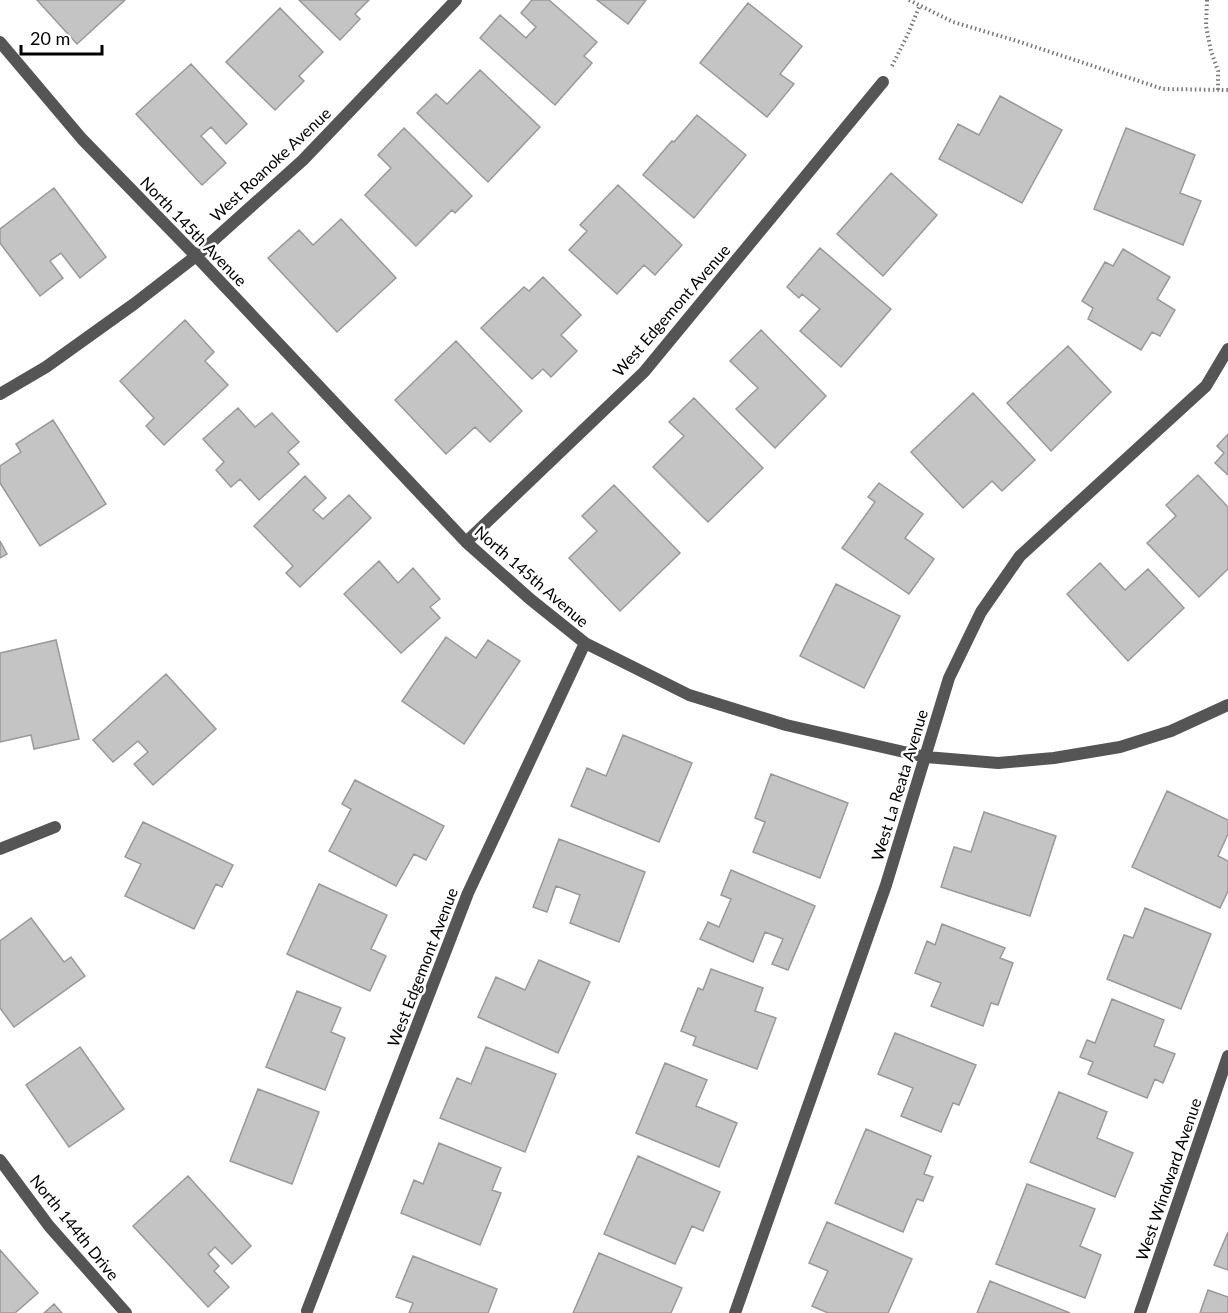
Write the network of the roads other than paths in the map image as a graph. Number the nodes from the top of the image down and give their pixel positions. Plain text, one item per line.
1 (456, 0) edge
2 (0, 42) edge
3 (883, 82) road end
4 (196, 256) junction
5 (1228, 349) edge
6 (0, 394) edge
7 (466, 542) junction
8 (585, 643) junction
9 (1228, 705) edge
10 (926, 757) junction
11 (55, 827) dead end
12 (0, 849) edge
13 (1228, 1056) edge
14 (0, 1160) edge
15 (307, 1311) dead end
16 (126, 1313) edge
17 (735, 1313) edge
18 (1140, 1313) edge

1 - 4 street, West Roanoke Avenue
2 - 4 street, North 145th Avenue
3 - 7 street, West Edgemont Avenue
4 - 6 street, West Roanoke Avenue
4 - 7 street, North 145th Avenue
5 - 10 street, West La Reata Avenue
7 - 8 street, North 145th Avenue
8 - 10 street, North 145th Avenue
8 - 15 street, West Edgemont Avenue
9 - 10 street, North 145th Avenue
10 - 17 street, West La Reata Avenue
11 - 12 street
13 - 18 street, West Windward Avenue
14 - 16 street, North 144th Drive

